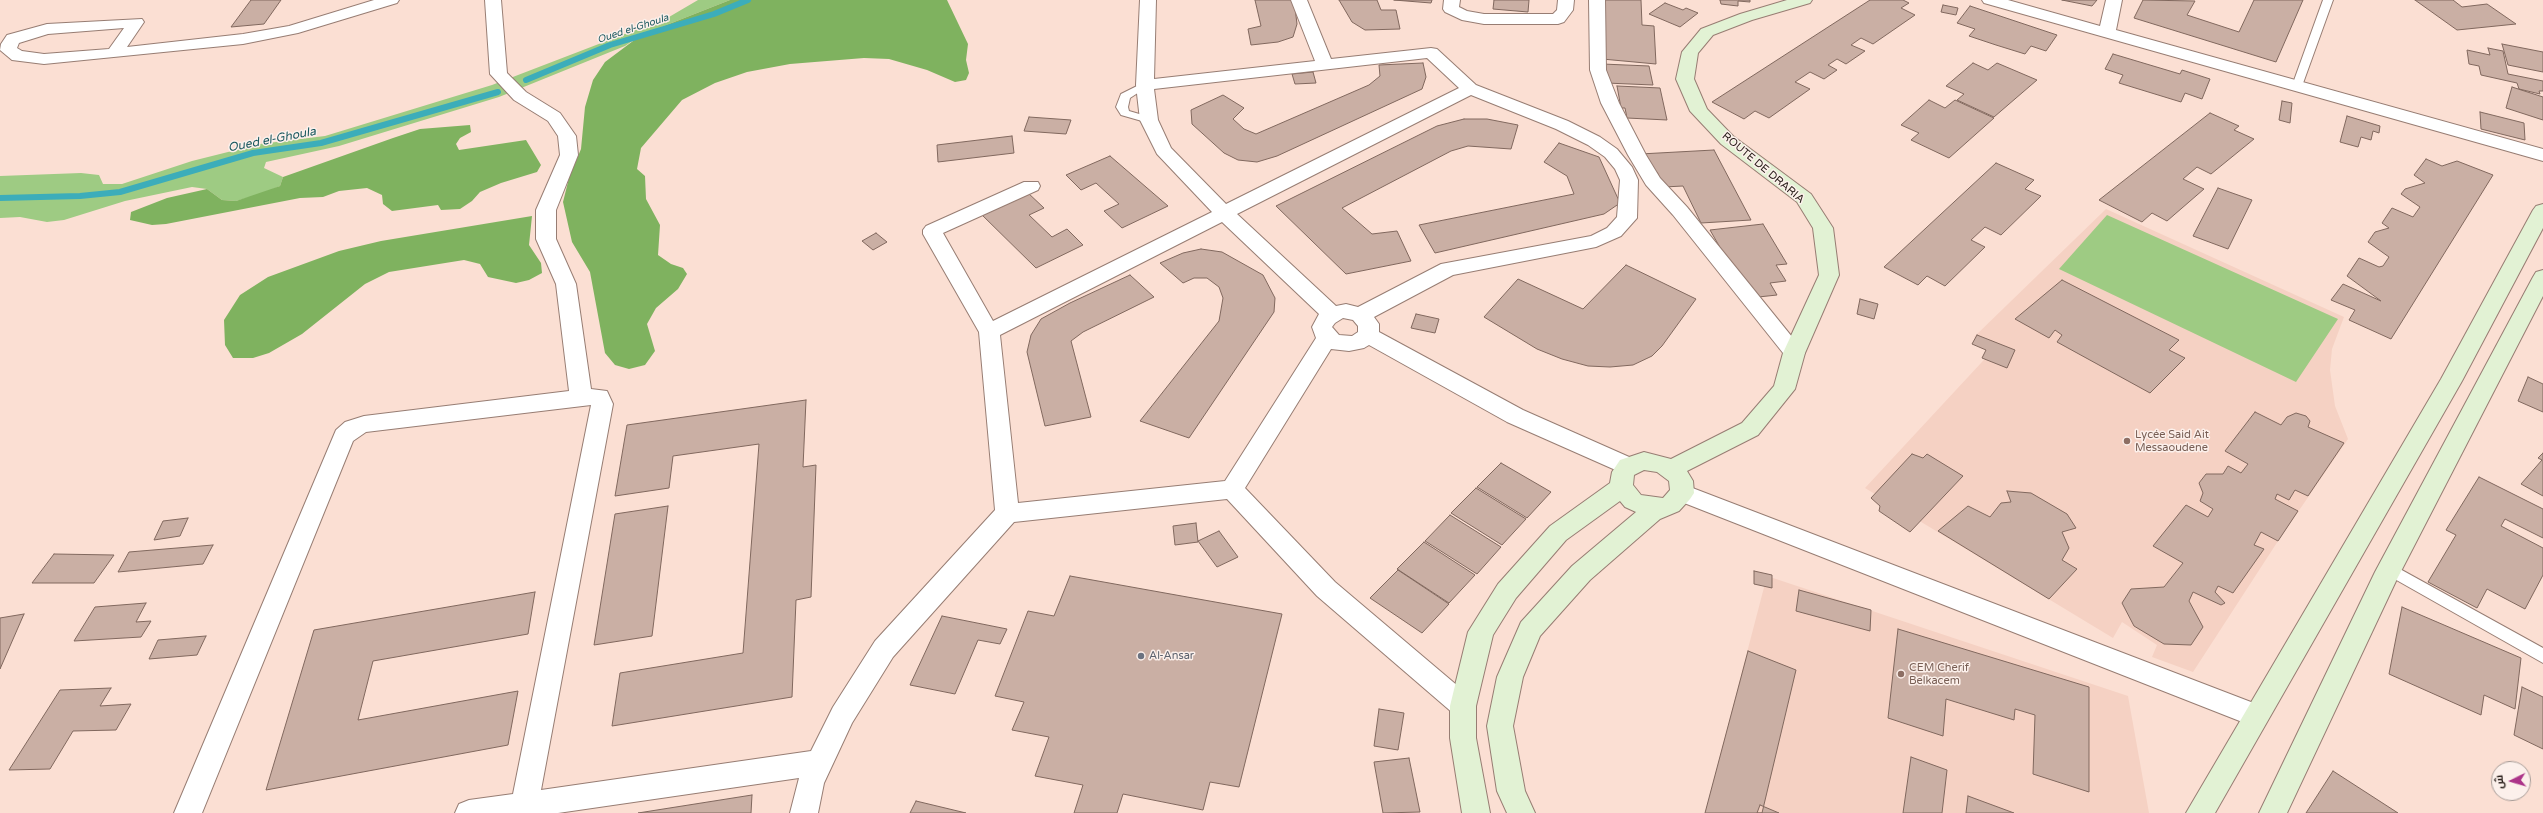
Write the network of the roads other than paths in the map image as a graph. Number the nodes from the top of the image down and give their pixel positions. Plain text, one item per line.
1 (391, 0) edge
2 (493, 0) edge
3 (1148, 0) edge
4 (1299, 0) edge
5 (1452, 0) edge
6 (1566, 0) edge
7 (1597, 0) edge
8 (1804, 0) edge
9 (1990, 0) edge
10 (2114, 0) edge
11 (2328, 0) edge
12 (2107, 33) junction
13 (114, 53) junction
14 (1325, 64) junction
15 (1145, 84) junction
16 (2297, 86) junction
17 (1470, 89) junction
18 (1149, 120) junction
19 (2543, 155) edge
20 (1031, 186) dead end
21 (2543, 210) edge
22 (1223, 212) junction
23 (2543, 277) edge
24 (1332, 314) junction
25 (1360, 315) junction
26 (989, 332) junction
27 (1368, 336) junction
28 (1327, 338) junction
29 (1794, 353) junction
30 (581, 397) junction
31 (1671, 469) junction
32 (1625, 477) junction
33 (1232, 489) junction
34 (1682, 493) junction
35 (1661, 508) junction
36 (1007, 513) junction
37 (2389, 569) junction
38 (2543, 656) edge
39 (1463, 706) junction
40 (2255, 715) junction
41 (820, 762) junction
42 (524, 808) edge
43 (188, 813) edge
44 (469, 813) edge
45 (804, 813) edge
46 (1476, 813) edge
47 (1520, 813) edge
48 (2200, 813) edge
49 (2273, 813) edge

1 - 13 street
2 - 30 street
3 - 15 street
4 - 14 street
5 - 6 street
7 - 29 street
8 - 29 main road, ROUTE DE DRARIA
9 - 12 street
10 - 12 street
11 - 16 lane
12 - 16 street
13 - 13 street
14 - 15 street
14 - 17 street
15 - 18 street
15 - 18 lane
16 - 19 street
17 - 22 street
17 - 25 street
18 - 22 street
20 - 26 street
21 - 40 main road
22 - 24 street
22 - 26 street
23 - 37 main road
24 - 25 street
24 - 28 street
25 - 27 street
26 - 36 street
27 - 28 street
27 - 32 street
28 - 33 street
29 - 31 main road, ROUTE DE DRARIA
30 - 42 street
30 - 43 street
31 - 32 main road
31 - 34 main road
32 - 35 main road
32 - 39 main road
33 - 36 street
33 - 39 street
34 - 35 main road
34 - 40 street
35 - 47 main road
36 - 41 street
37 - 38 lane
37 - 49 main road
39 - 46 main road
40 - 48 main road
41 - 42 street
41 - 45 street
42 - 44 street

